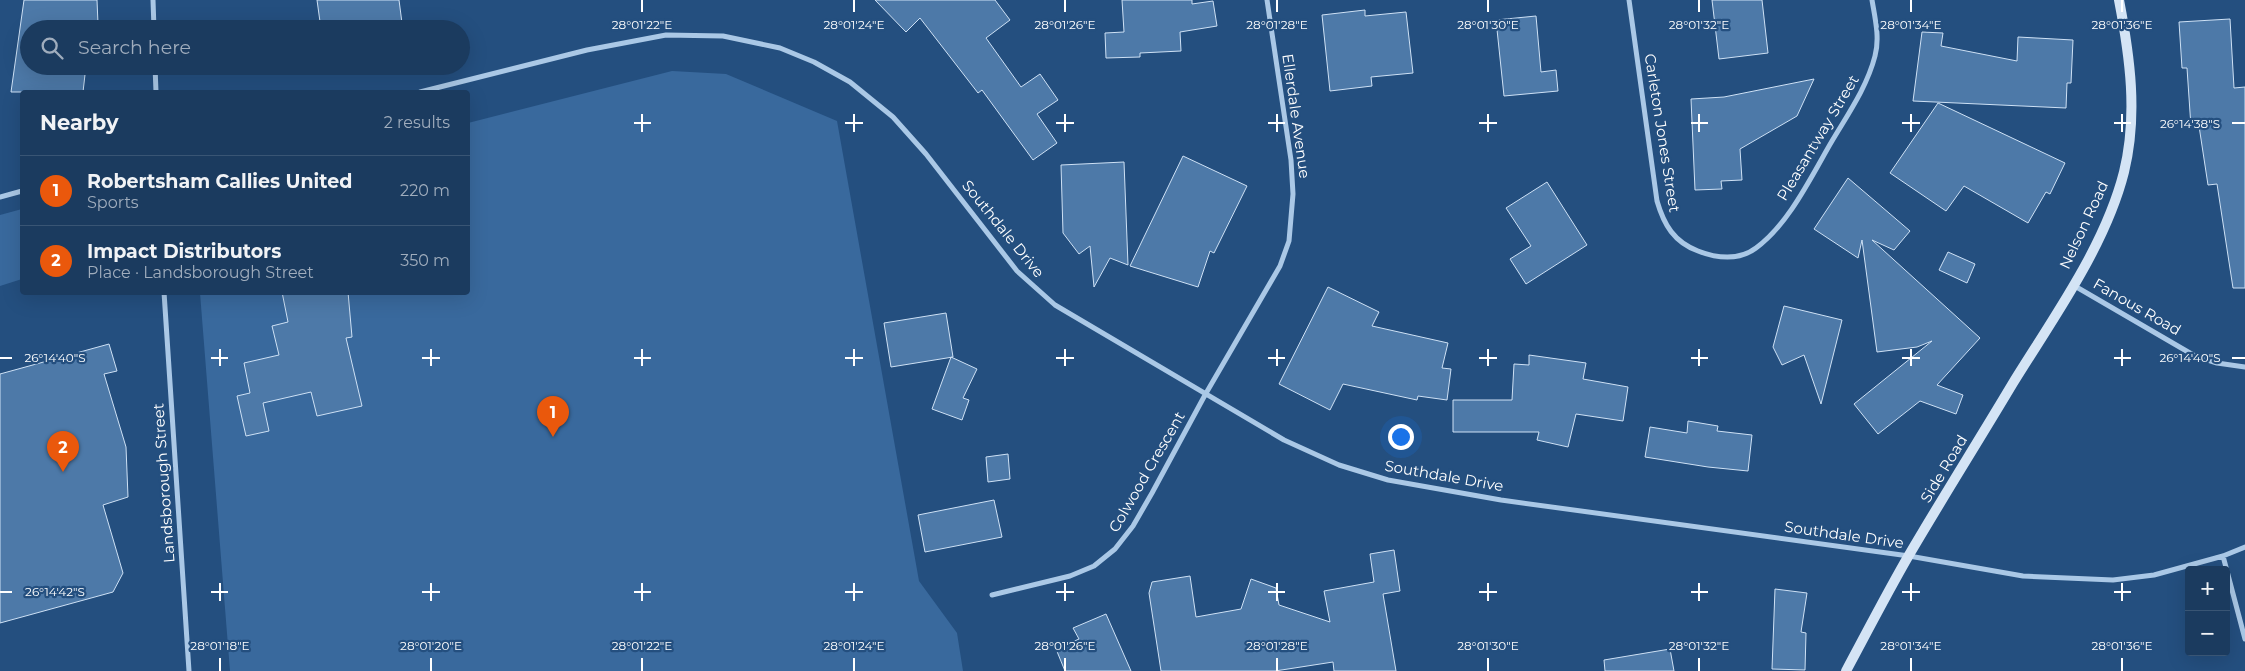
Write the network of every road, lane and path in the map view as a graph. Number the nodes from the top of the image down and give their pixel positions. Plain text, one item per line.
1 (153, 0) edge
2 (1266, 0) edge
3 (1629, 0) edge
4 (1872, 0) edge
5 (2119, 0) edge
6 (154, 20) edge
7 (155, 75) edge
8 (156, 90) edge
9 (428, 90) edge
10 (20, 192) edge
11 (0, 197) edge
12 (1728, 257) joint
13 (2073, 285) junction
14 (164, 295) edge
15 (2245, 367) edge
16 (1205, 395) junction
17 (2245, 547) edge
18 (1908, 556) junction
19 (2223, 556) junction
20 (992, 595) dead end
21 (2245, 639) edge
22 (189, 671) edge
23 (1846, 671) edge

1 - 6 street
2 - 16 street, Ellerdale Avenue
3 - 12 street, Carleton Jones Street
4 - 12 street, Pleasantway Street
5 - 13 street, Nelson Road
7 - 8 street
9 - 16 street, Southdale Drive
10 - 11 street
13 - 15 street, Fanous Road
13 - 18 street, Side Road
14 - 22 street, Landsborough Street
16 - 18 street, Southdale Drive
16 - 20 street, Colwood Crescent
17 - 19 street, Southdale Drive
18 - 19 street, Southdale Drive
18 - 23 street, Side Road
19 - 21 street

